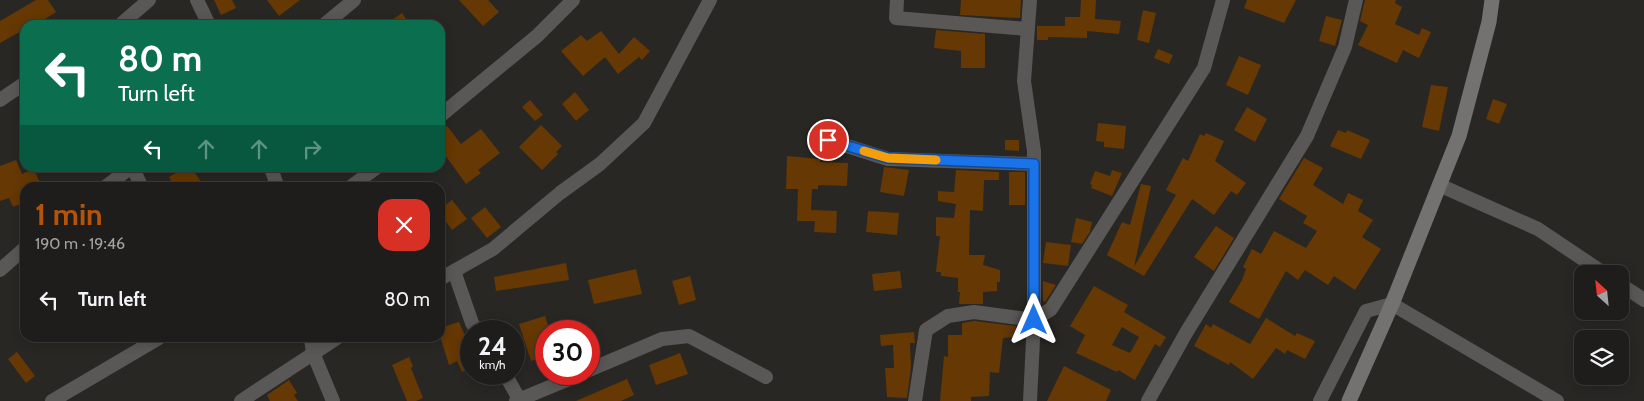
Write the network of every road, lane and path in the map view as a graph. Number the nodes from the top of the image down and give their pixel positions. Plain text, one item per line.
1 (150, 0) edge
2 (197, 0) edge
3 (354, 0) edge
4 (573, 0) edge
5 (710, 0) edge
6 (897, 0) edge
7 (1030, 0) edge
8 (1223, 0) edge
9 (1356, 0) edge
10 (1492, 0) edge
11 (126, 20) edge
12 (207, 20) edge
13 (330, 20) edge
14 (1026, 29) junction
15 (20, 86) edge
16 (0, 100) edge
17 (445, 112) edge
18 (828, 140) dead end
19 (1034, 164) junction
20 (126, 172) edge
21 (371, 172) edge
22 (112, 182) edge
23 (357, 182) edge
24 (1439, 185) junction
25 (20, 252) edge
26 (1592, 265) edge
27 (0, 270) edge
28 (454, 272) junction
29 (445, 276) edge
30 (1629, 290) edge
31 (1644, 300) edge
32 (1392, 304) junction
33 (471, 320) edge
34 (1034, 320) junction
35 (153, 342) edge
36 (312, 342) edge
37 (331, 342) edge
38 (313, 353) junction
39 (600, 365) edge
40 (766, 377) dead end
41 (510, 385) edge
42 (562, 385) edge
43 (543, 396) edge
44 (518, 400) edge
45 (52, 401) edge
46 (241, 401) edge
47 (333, 401) edge
48 (915, 401) edge
49 (1030, 401) edge
50 (1148, 401) edge
51 (1320, 401) edge
52 (1349, 401) edge
53 (1556, 401) edge

1 - 11 street
2 - 12 street
3 - 13 street
4 - 17 street
5 - 28 street
6 - 14 street
7 - 14 street
8 - 34 street
9 - 50 street
10 - 24 main road
14 - 19 street
15 - 16 street
18 - 19 street
19 - 34 street
20 - 22 street
21 - 23 street
24 - 26 street
24 - 32 main road
25 - 27 street
28 - 29 street
28 - 33 street
30 - 31 street
32 - 51 street
32 - 52 main road
32 - 53 street
34 - 48 street
34 - 49 street
35 - 45 street
36 - 38 street
37 - 38 street
38 - 46 street
38 - 47 street
39 - 40 street
41 - 44 street
42 - 43 street
43 - 44 street

